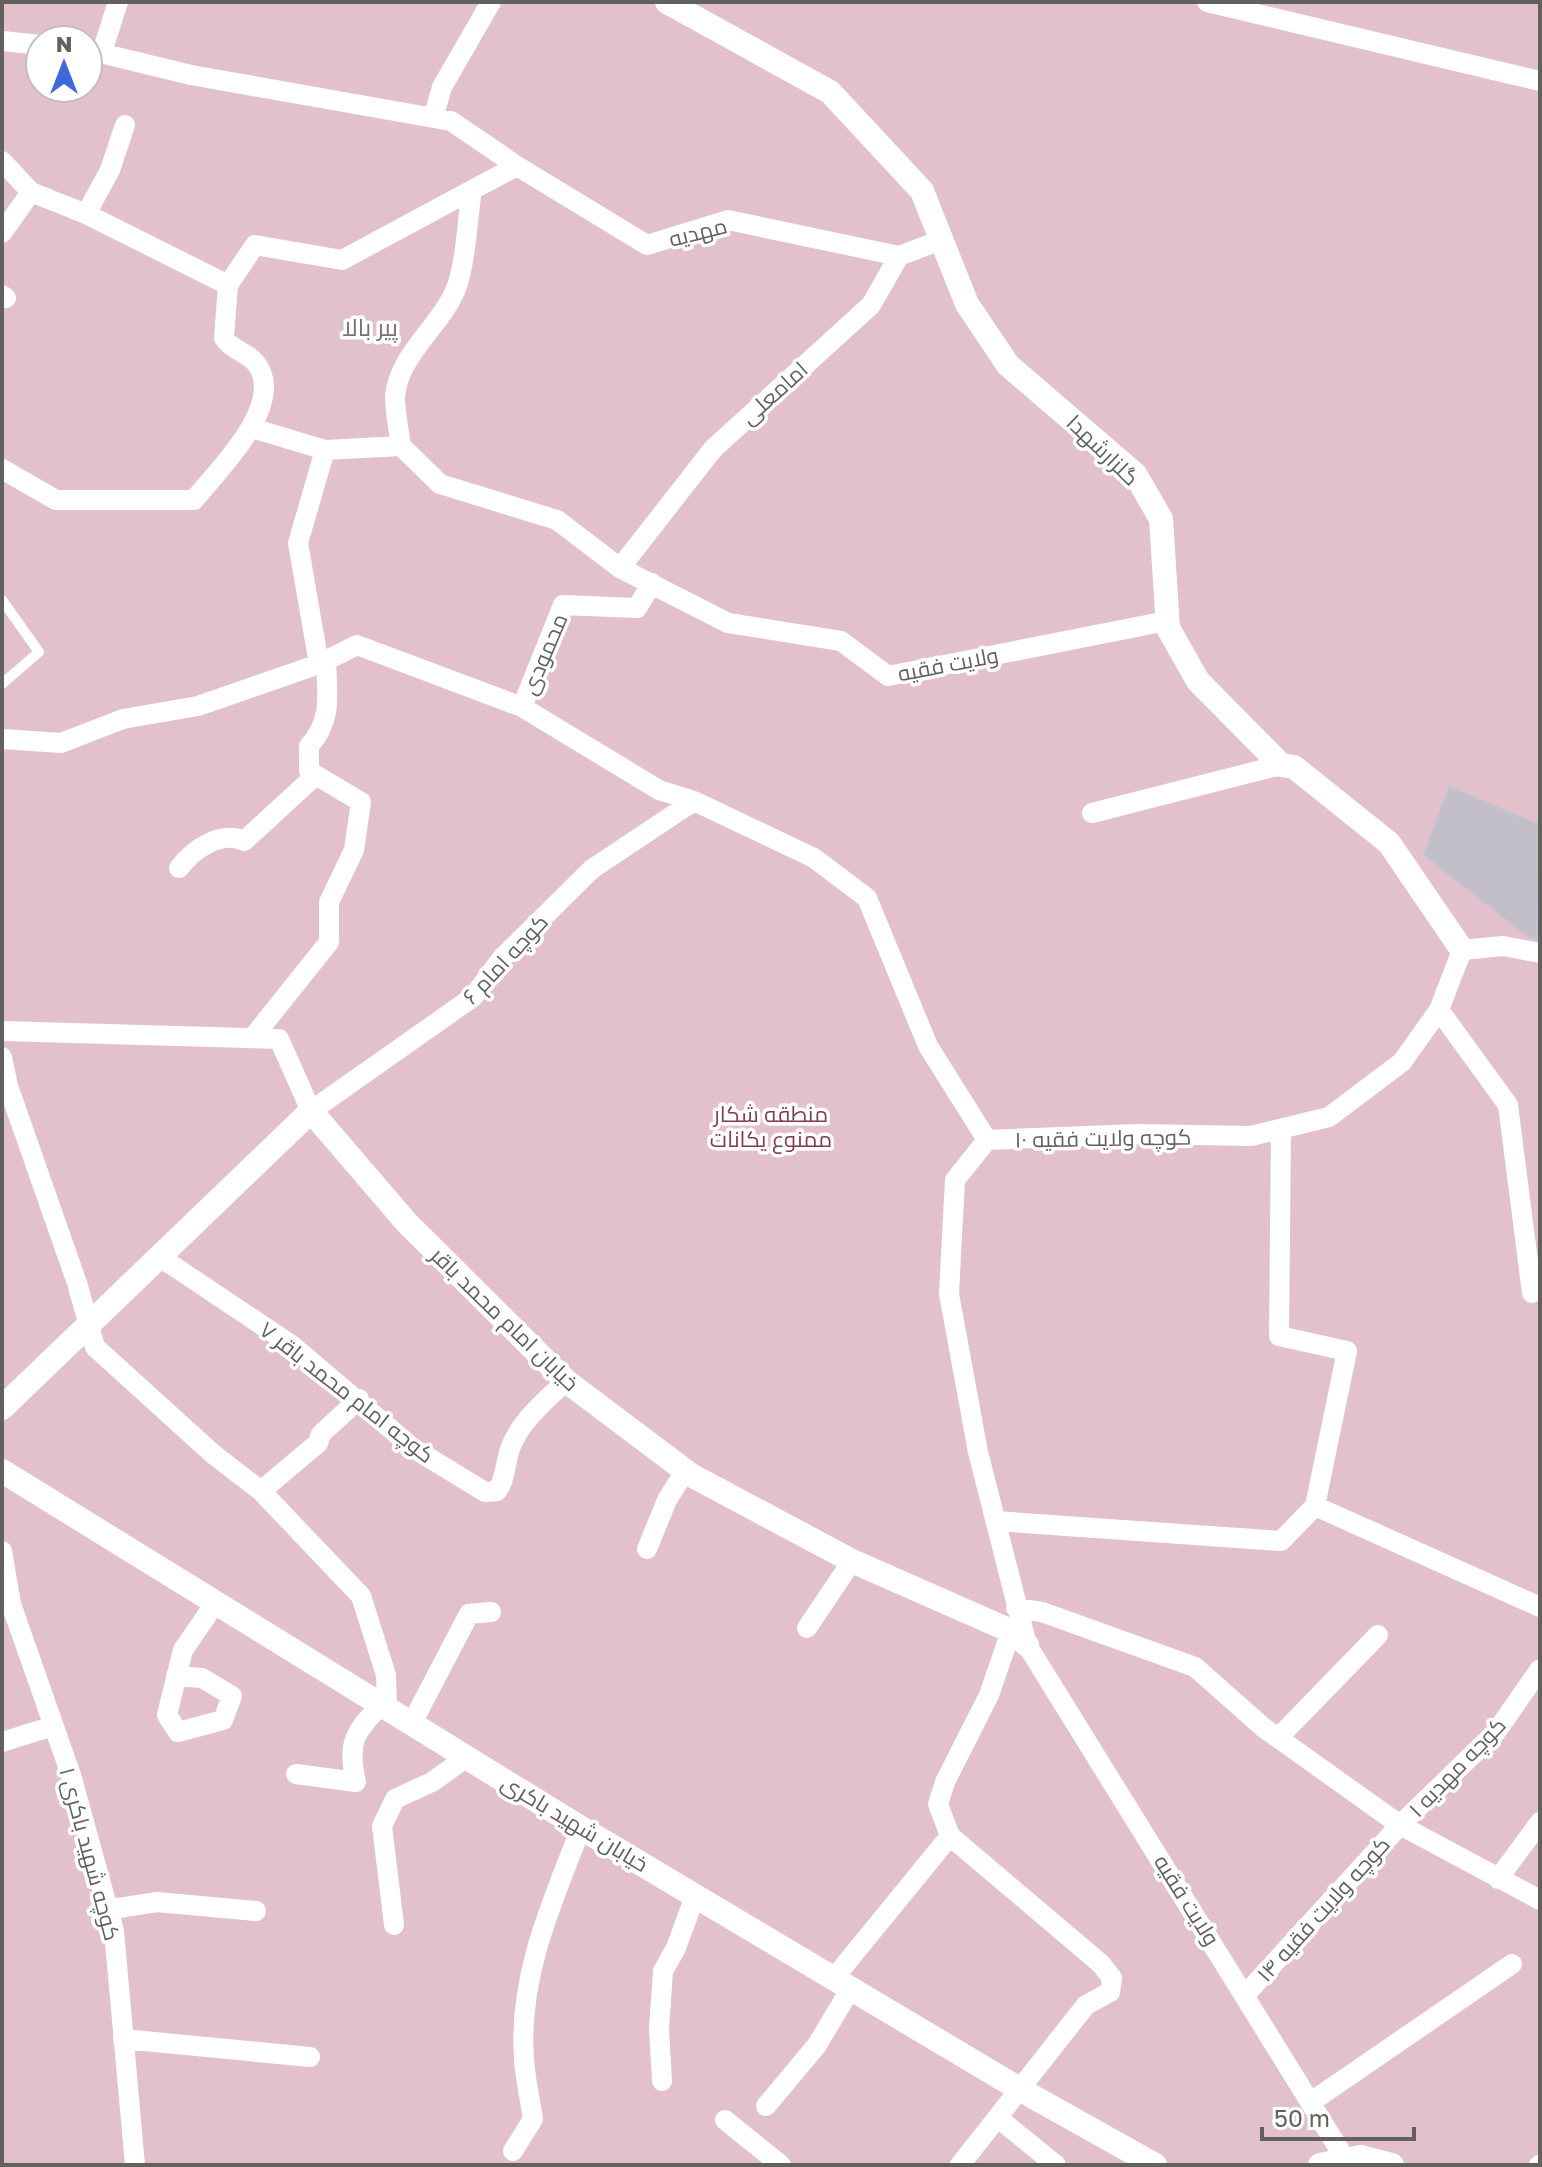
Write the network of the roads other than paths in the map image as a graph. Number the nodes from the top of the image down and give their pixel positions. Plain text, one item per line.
1 (118, 2) edge
2 (491, 2) edge
3 (667, 2) edge
4 (1207, 2) edge
5 (104, 32) edge
6 (2, 41) edge
7 (24, 43) edge
8 (104, 53) edge
9 (1540, 81) edge
10 (433, 118) junction
11 (125, 125) dead end
12 (2, 161) edge
13 (517, 166) junction
14 (472, 190) junction
15 (31, 192) junction
16 (86, 214) junction
17 (2, 233) edge
18 (941, 240) junction
19 (899, 256) junction
20 (228, 285) junction
21 (252, 428) junction
22 (401, 446) junction
23 (325, 450) junction
24 (2, 469) edge
25 (620, 568) junction
26 (652, 583) junction
27 (2, 600) edge
28 (1167, 621) junction
29 (323, 662) junction
30 (2, 684) edge
31 (522, 707) junction
32 (4, 734) edge
33 (1281, 765) junction
34 (316, 775) junction
35 (694, 801) junction
36 (1092, 813) dead end
37 (179, 868) dead end
38 (1462, 950) junction
39 (1540, 953) edge
40 (1439, 1010) junction
41 (2, 1031) edge
42 (254, 1036) junction
43 (2, 1057) edge
44 (311, 1111) junction
45 (1281, 1129) junction
46 (987, 1140) junction
47 (160, 1257) junction
48 (1532, 1293) dead end
49 (89, 1328) junction
50 (566, 1381) junction
51 (359, 1399) junction
52 (2, 1408) edge
53 (2, 1471) edge
54 (685, 1471) junction
55 (261, 1491) junction
56 (1315, 1506) junction
57 (996, 1521) junction
58 (647, 1549) dead end
59 (2, 1551) edge
60 (852, 1561) junction
61 (214, 1605) junction
62 (1540, 1607) edge
63 (491, 1612) dead end
64 (807, 1628) dead end
65 (1018, 1628) junction
66 (1378, 1635) dead end
67 (1540, 1669) edge
68 (176, 1676) dead end
69 (384, 1706) junction
70 (412, 1723) junction
71 (53, 1726) junction
72 (1278, 1738) junction
73 (2, 1742) edge
74 (467, 1757) junction
75 (296, 1774) dead end
76 (1540, 1822) edge
77 (1400, 1825) junction
78 (581, 1828) junction
79 (950, 1836) junction
80 (1498, 1879) junction
81 (695, 1896) junction
82 (1540, 1900) edge
83 (106, 1910) junction
84 (256, 1911) dead end
85 (394, 1925) dead end
86 (1512, 1964) dead end
87 (842, 1983) junction
88 (1246, 1994) junction
89 (123, 2039) junction
90 (310, 2057) dead end
91 (662, 2081) dead end
92 (1021, 2090) junction
93 (1311, 2102) junction
94 (766, 2106) dead end
95 (998, 2118) junction
96 (725, 2120) dead end
97 (513, 2151) dead end
98 (1344, 2157) junction
99 (135, 2165) edge
100 (781, 2165) edge
101 (960, 2165) edge
102 (1056, 2165) edge
103 (1155, 2165) edge
104 (1320, 2165) edge
105 (1392, 2165) edge

1 - 5 street
2 - 10 street
3 - 18 main road, گلزارشهدا
4 - 9 street
6 - 7 street
8 - 10 street, مهدیه
10 - 13 street, مهدیه
11 - 16 street
12 - 15 street
13 - 14 street
13 - 19 street, مهدیه
14 - 20 street
14 - 22 street
15 - 16 street
15 - 17 street
16 - 20 street
18 - 19 street
18 - 28 main road, گلزارشهدا
19 - 25 street, امامعلی
20 - 21 street
21 - 23 street
21 - 24 street
22 - 23 street
22 - 25 street, ولایت فقیه
23 - 29 street
25 - 26 street, ولایت فقیه
26 - 28 street, ولایت فقیه
26 - 31 street, محمودی
27 - 30 lane
28 - 33 main road, گلزارشهدا
29 - 31 street
29 - 32 street
29 - 34 street
31 - 35 street
33 - 36 street
33 - 38 main road, گلزارشهدا
34 - 37 street
34 - 42 street
35 - 44 street, کوچه امام ۶
35 - 46 street
38 - 39 street
38 - 40 street, کوچه ولایت فقیه ۱۰
40 - 45 street, کوچه ولایت فقیه ۱۰
40 - 48 street
41 - 42 street
42 - 44 street
43 - 49 street
44 - 47 main road
44 - 50 main road, خیابان امام محمد باقر
45 - 46 street, کوچه ولایت فقیه ۱۰
45 - 56 street
46 - 57 street, کوچه ولایت فقیه ۱۰
47 - 49 main road
47 - 51 street, کوچه امام محمد باقر ۷
49 - 52 main road
49 - 55 street
50 - 51 street, کوچه امام محمد باقر ۷
50 - 54 main road, خیابان امام محمد باقر
51 - 55 street
53 - 61 main road, خیابان شهید باکری
54 - 58 street
54 - 60 main road, خیابان امام محمد باقر
55 - 69 street
56 - 57 street
56 - 62 street
57 - 65 street, کوچه ولایت فقیه ۱۰
59 - 71 street, کوچه شهید باکری ۱
60 - 64 street
60 - 65 main road, خیابان امام محمد باقر
61 - 68 street
61 - 69 main road, خیابان شهید باکری
63 - 70 street
65 - 72 street
65 - 79 street
65 - 88 street, ولایت فقیه
66 - 72 street
67 - 77 street, کوچه مهدیه ۱
69 - 70 main road, خیابان شهید باکری
69 - 75 street
70 - 74 main road, خیابان شهید باکری
71 - 73 street
71 - 83 street, کوچه شهید باکری ۱
72 - 77 street
74 - 78 main road, خیابان شهید باکری
74 - 85 street
76 - 80 street
77 - 80 street
77 - 88 street, کوچه ولایت فقیه ۱۴
78 - 81 main road, خیابان شهید باکری
78 - 97 street
79 - 87 street
79 - 92 street
80 - 82 street
81 - 87 main road, خیابان شهید باکری
81 - 91 street
83 - 84 street
83 - 89 street, کوچه شهید باکری ۱
86 - 93 street
87 - 92 main road, خیابان شهید باکری
87 - 94 street
88 - 93 street, ولایت فقیه
89 - 90 street
89 - 99 street, کوچه شهید باکری ۱
92 - 95 street
92 - 103 main road, خیابان شهید باکری
93 - 98 street, ولایت فقیه
95 - 101 street
95 - 102 street
96 - 100 street
98 - 104 main road
98 - 105 main road

